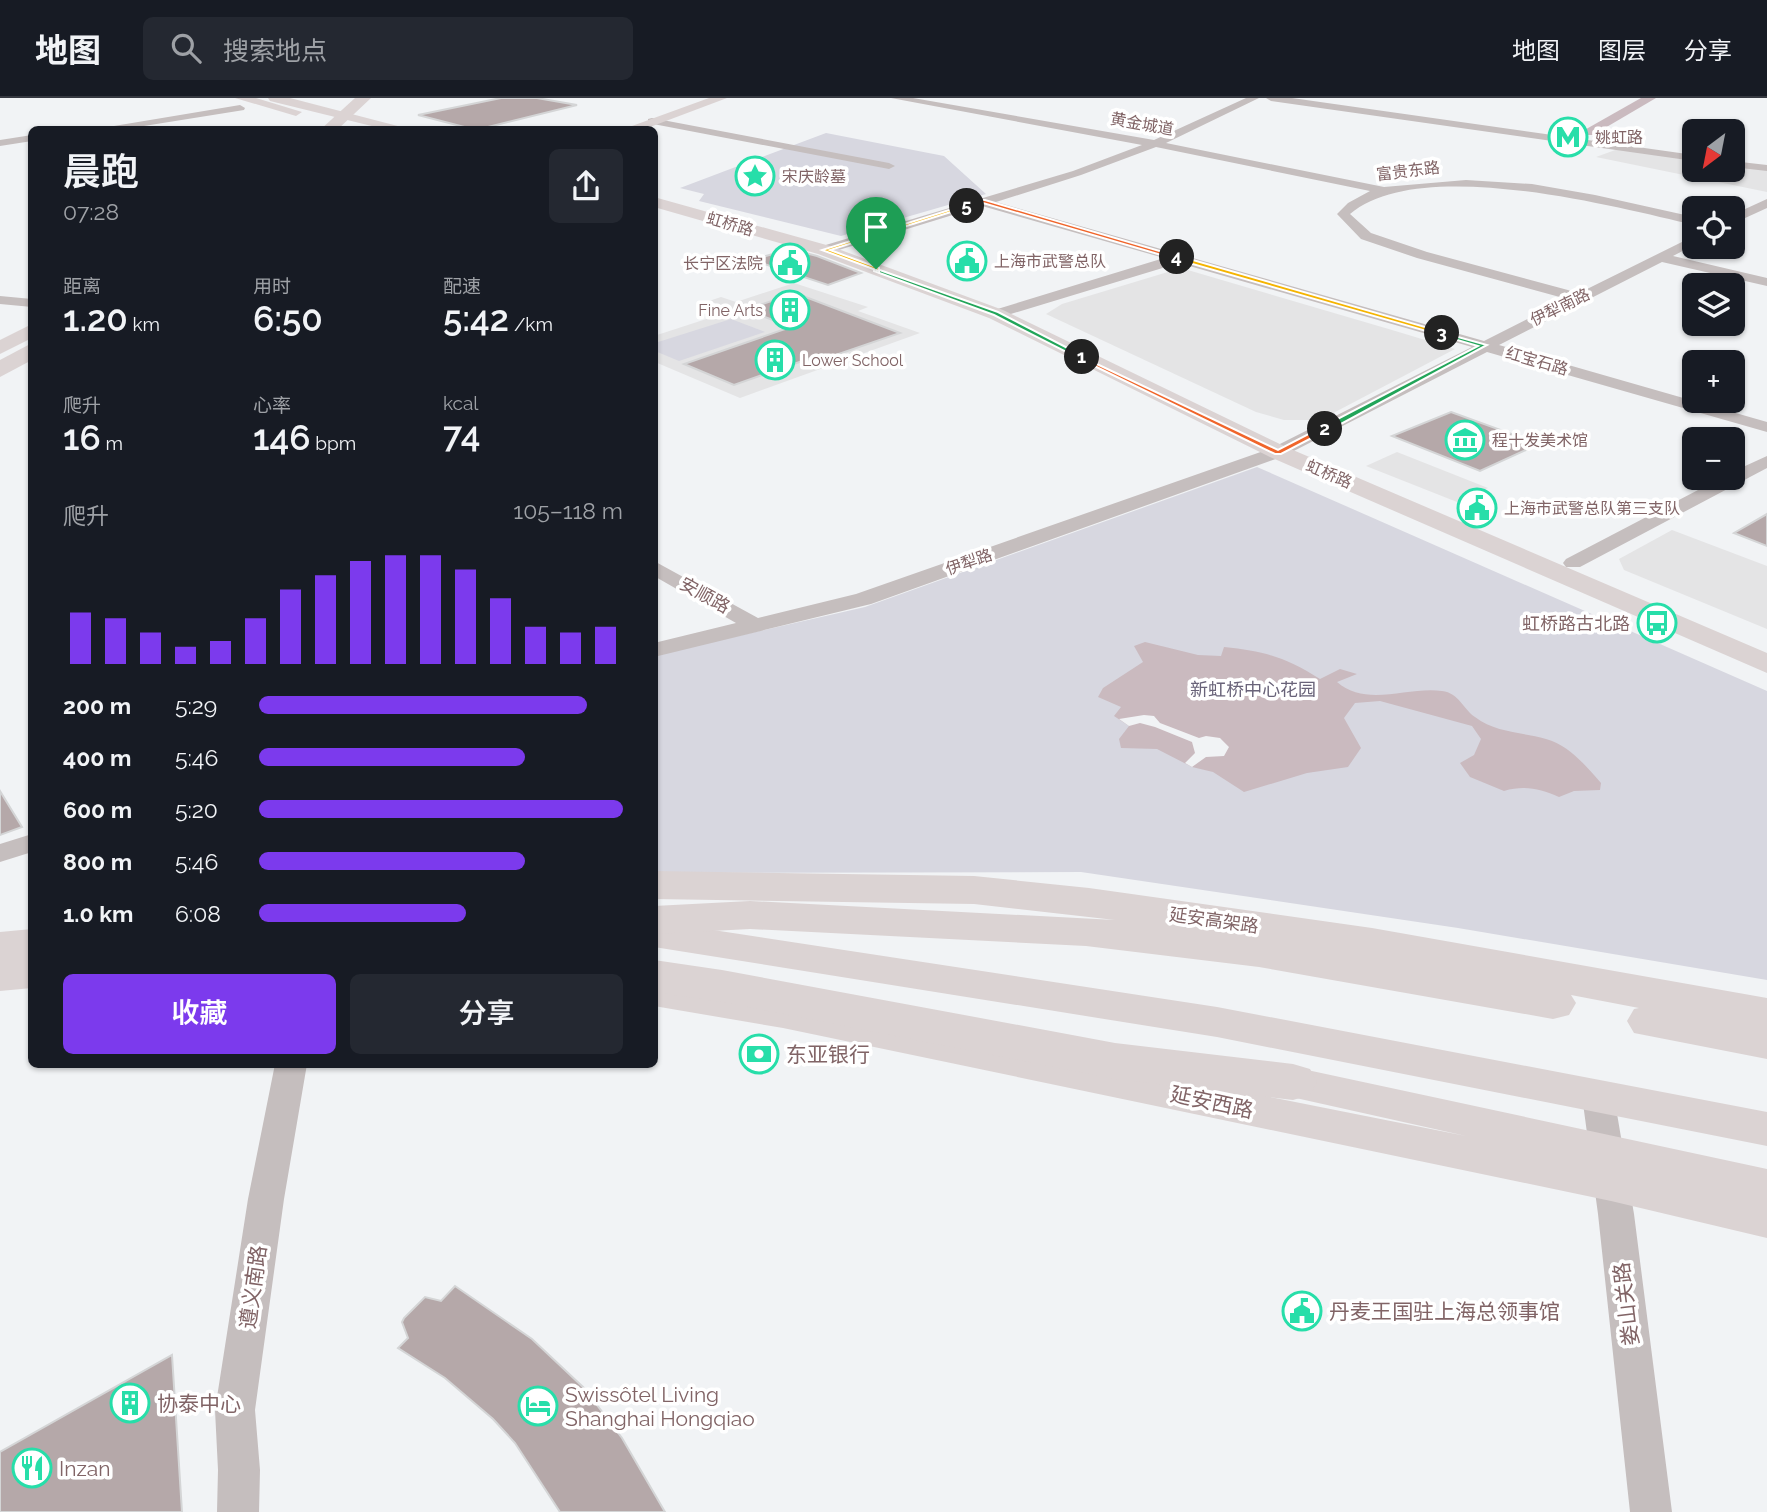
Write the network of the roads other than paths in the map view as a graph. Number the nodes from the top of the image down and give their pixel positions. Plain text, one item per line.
1 (274, 98) edge
2 (348, 98) edge
3 (364, 98) edge
4 (373, 98) edge
5 (721, 98) edge
6 (896, 98) edge
7 (1254, 98) edge
8 (1271, 98) edge
9 (242, 105) edge
10 (319, 112) edge
11 (652, 121) junction
12 (347, 123) edge
13 (119, 126) edge
14 (332, 126) edge
15 (373, 126) edge
16 (638, 126) edge
17 (28, 139) edge
18 (0, 143) edge
19 (1155, 144) junction
20 (1682, 156) edge
21 (1745, 165) edge
22 (889, 166) dead end
23 (1767, 168) edge
24 (1381, 190) junction
25 (658, 194) edge
26 (983, 202) junction
27 (658, 203) edge
28 (1767, 203) edge
29 (1745, 214) edge
30 (1682, 217) edge
31 (1682, 246) edge
32 (834, 247) junction
33 (1660, 257) junction
34 (1180, 258) junction
35 (1767, 282) edge
36 (1580, 298) junction
37 (0, 300) edge
38 (28, 303) edge
39 (1004, 312) junction
40 (28, 333) edge
41 (28, 334) edge
42 (0, 345) edge
43 (1484, 345) junction
44 (28, 349) edge
45 (28, 350) edge
46 (0, 354) edge
47 (0, 363) edge
48 (0, 370) edge
49 (1767, 427) edge
50 (1286, 449) junction
51 (1767, 461) edge
52 (1573, 563) junction
53 (658, 569) edge
54 (754, 625) junction
55 (1767, 645) edge
56 (658, 649) edge
57 (1767, 664) edge
58 (28, 843) edge
59 (0, 853) edge
60 (658, 885) edge
61 (974, 890) junction
62 (658, 920) edge
63 (658, 935) edge
64 (7, 949) edge
65 (28, 957) edge
66 (658, 965) edge
67 (28, 969) edge
68 (658, 977) edge
69 (28, 986) edge
70 (1746, 989) edge
71 (0, 990) edge
72 (658, 993) edge
73 (1767, 1015) edge
74 (1767, 1042) edge
75 (290, 1068) edge
76 (1293, 1082) junction
77 (1598, 1096) junction
78 (1767, 1129) edge
79 (1609, 1168) junction
80 (1767, 1187) edge
81 (1767, 1219) edge
82 (238, 1512) edge
83 (1651, 1512) edge

1 - 10 main road
2 - 10 highway
3 - 14 highway
4 - 12 main road
5 - 11 main road
6 - 19 street, 黄金城道
7 - 19 street
8 - 20 street
9 - 10 main road
9 - 13 street
10 - 12 main road
11 - 16 main road
11 - 22 street
12 - 15 main road
17 - 18 street
19 - 24 street, 黄金城道
19 - 26 street
21 - 23 street
24 - 30 street, 富贵东路
24 - 36 street, 富贵东路
25 - 32 main road, 虹桥路
26 - 32 street
26 - 34 street, 红宝石路
27 - 32 main road, 虹桥路
28 - 29 street
31 - 33 street, 伊犁南路
32 - 39 main road, 虹桥路
33 - 35 street
33 - 36 street, 伊犁南路
34 - 39 street
34 - 43 street, 红宝石路
36 - 43 street, 伊犁南路
37 - 38 street
39 - 50 main road, 虹桥路
40 - 42 highway
41 - 46 highway
43 - 49 street, 红宝石路
43 - 50 street, 伊犁南路
44 - 47 highway
45 - 48 highway
50 - 52 main road, 虹桥路
50 - 54 street, 伊犁路
50 - 57 main road, 虹桥路
51 - 52 street
52 - 55 main road, 虹桥路
53 - 54 street, 安顺路
54 - 56 street, 伊犁路
58 - 59 street
60 - 61 highway, 延安高架路
61 - 70 highway
61 - 73 highway, 延安高架路
62 - 74 highway, 延安高架路
63 - 77 main road
64 - 65 main road
64 - 67 highway
66 - 76 main road, 延安西路
68 - 76 highway
69 - 71 main road
72 - 79 main road, 延安西路
75 - 82 street, 遵义南路
76 - 79 main road, 延安西路
77 - 78 main road
77 - 79 street, 娄山关路
79 - 80 main road, 延安西路
79 - 81 main road, 延安西路
79 - 83 street, 娄山关路

